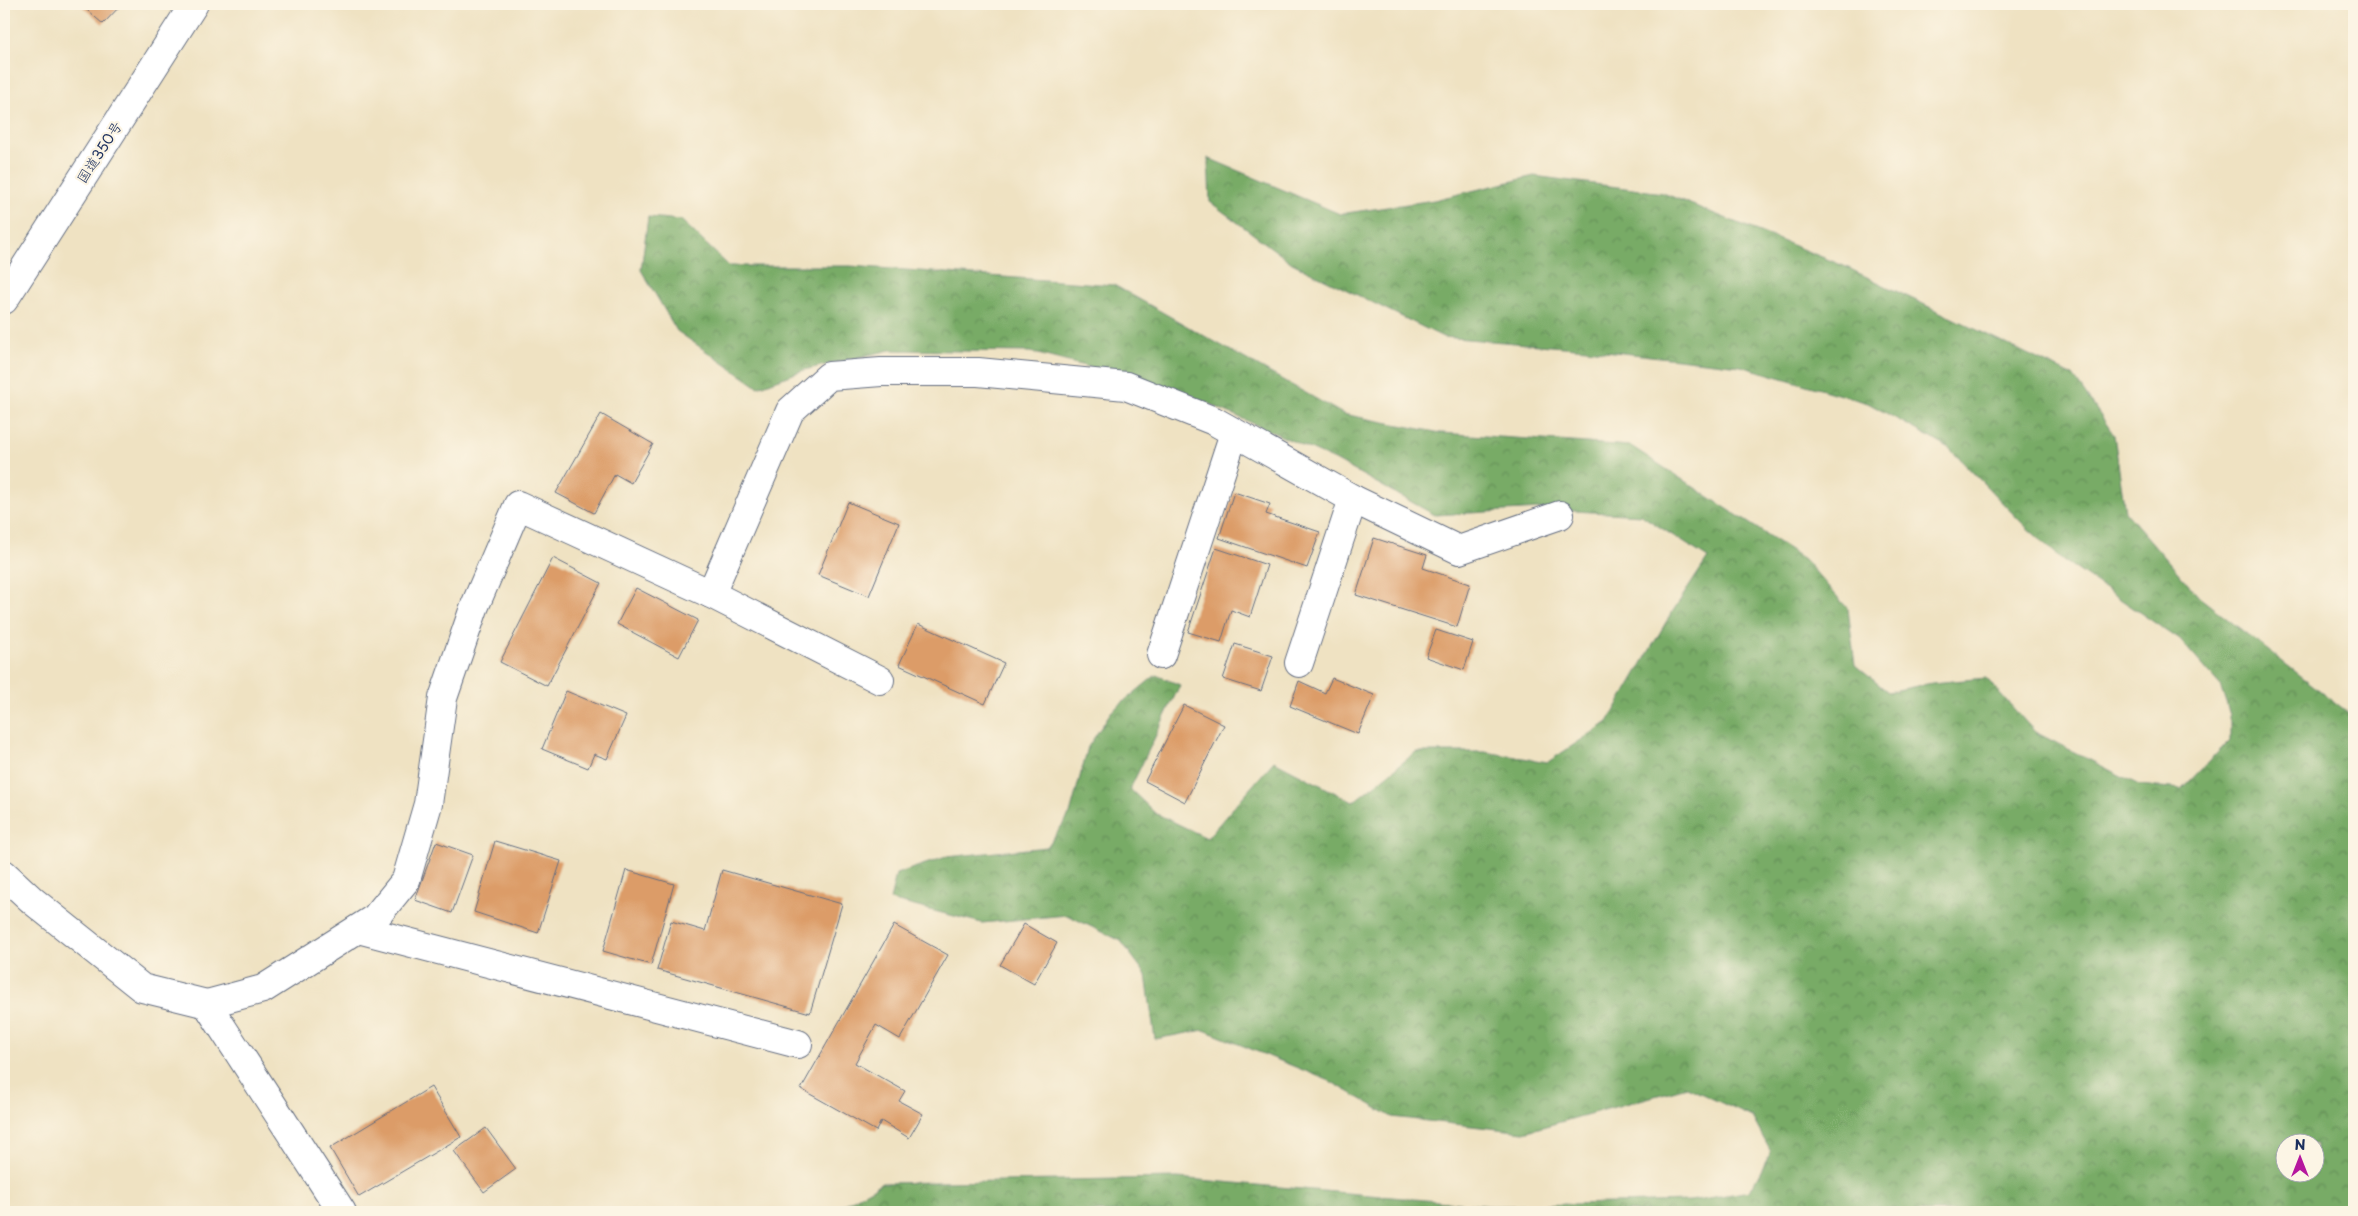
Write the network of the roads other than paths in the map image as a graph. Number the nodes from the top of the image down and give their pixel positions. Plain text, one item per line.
1 (194, 4) edge
2 (4, 300) edge
3 (1234, 433) junction
4 (1353, 499) junction
5 (1560, 515) dead end
6 (711, 594) junction
7 (1161, 655) dead end
8 (1299, 663) dead end
9 (880, 680) dead end
10 (4, 874) edge
11 (358, 929) junction
12 (207, 1004) junction
13 (798, 1044) dead end
14 (342, 1212) edge

1 - 2 main road, 国道350号
3 - 4 main road
3 - 6 main road
3 - 7 main road
4 - 5 main road
4 - 8 main road
6 - 9 main road
6 - 11 main road
10 - 12 main road
11 - 12 main road
11 - 13 main road
12 - 14 main road

